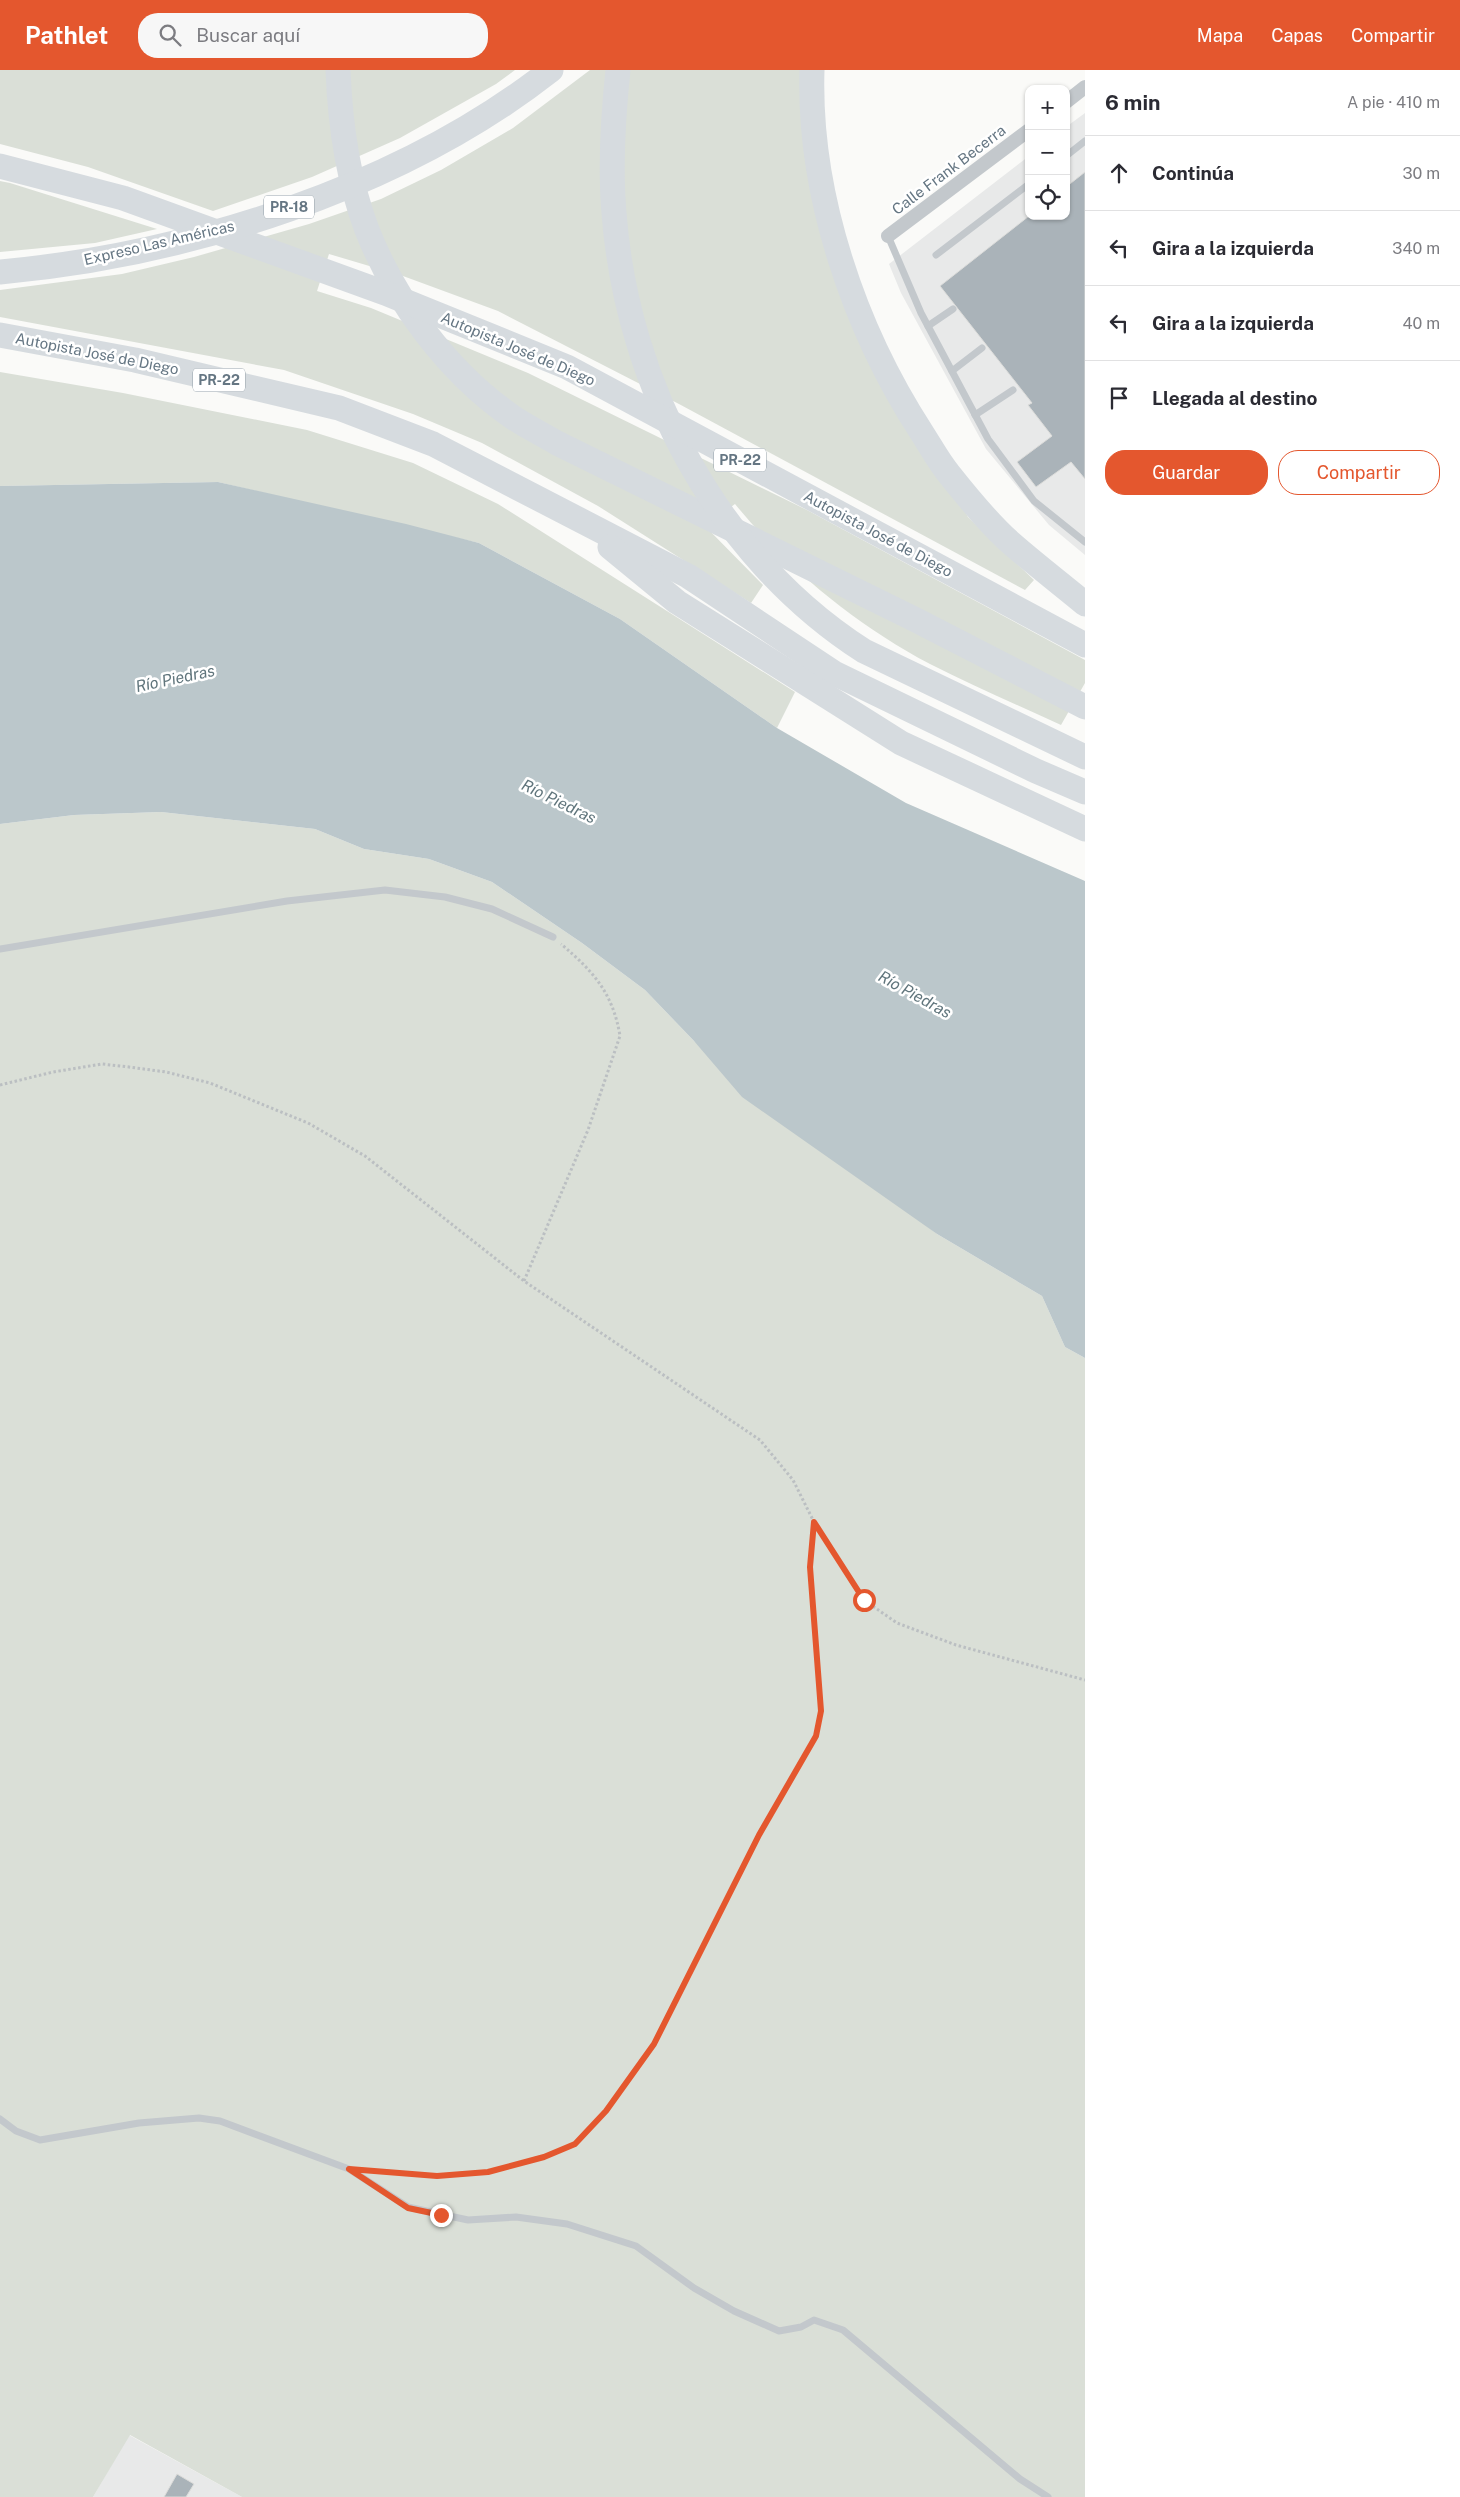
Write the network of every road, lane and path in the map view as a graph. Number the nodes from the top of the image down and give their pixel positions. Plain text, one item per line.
1 (338, 70) edge
2 (551, 70) edge
3 (618, 70) edge
4 (812, 70) edge
5 (1085, 88) edge
6 (1070, 99) edge
7 (1025, 133) edge
8 (1085, 141) edge
9 (1070, 153) edge
10 (0, 166) edge
11 (1025, 187) edge
12 (888, 236) joint
13 (936, 255) dead end
14 (0, 272) edge
15 (953, 308) dead end
16 (928, 326) junction
17 (0, 335) edge
18 (982, 348) dead end
19 (952, 371) junction
20 (1013, 390) dead end
21 (975, 415) junction
22 (570, 514) junction
23 (1085, 542) edge
24 (1085, 604) edge
25 (1085, 645) edge
26 (1085, 707) edge
27 (1085, 757) edge
28 (1085, 792) edge
29 (1085, 829) edge
30 (553, 937) joint
31 (0, 949) edge
32 (0, 1085) edge
33 (524, 1281) junction
34 (814, 1522) junction
35 (1085, 1680) edge
36 (0, 2119) edge
37 (349, 2169) junction
38 (1048, 2497) edge

1 - 26 highway
2 - 14 highway, Expreso Las Américas / PR-18
3 - 27 highway
4 - 24 highway
5 - 6 street
7 - 12 street, Calle Frank Becerra
8 - 9 lane
10 - 25 highway, Autopista José de Diego / PR-22
11 - 13 lane
12 - 16 lane
15 - 16 lane
16 - 19 lane
17 - 22 highway, Autopista José de Diego / PR-22
18 - 19 lane
19 - 21 lane
20 - 21 lane
21 - 23 lane
22 - 28 highway, Autopista José de Diego / PR-22
22 - 29 highway
30 - 31 lane
30 - 33 path
32 - 33 path
33 - 34 path
34 - 35 path
34 - 37 path
36 - 37 lane
37 - 38 lane

